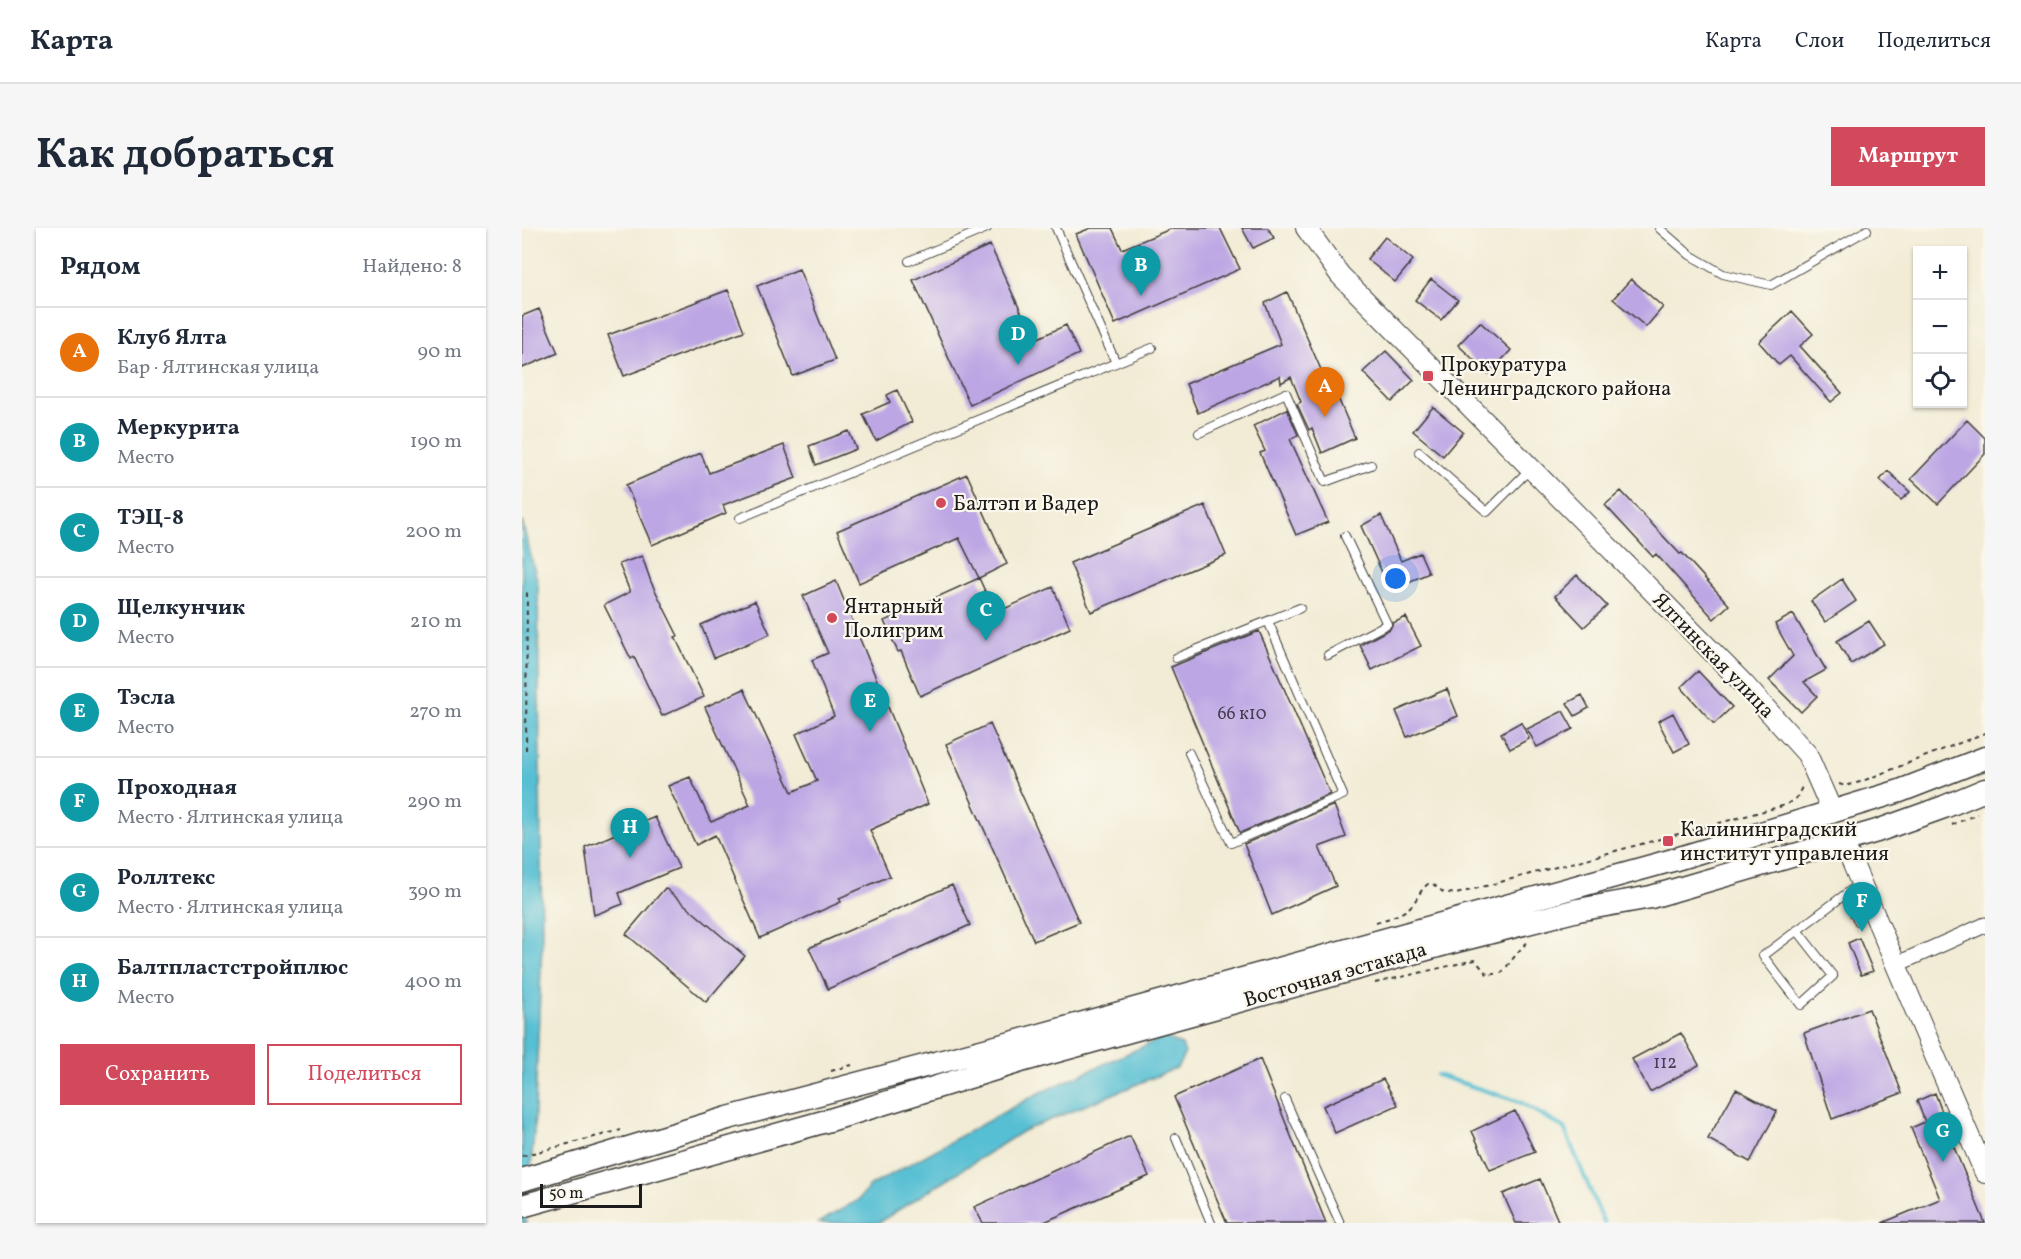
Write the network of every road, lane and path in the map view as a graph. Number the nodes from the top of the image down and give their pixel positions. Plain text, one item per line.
1 (987, 228) edge
2 (1056, 228) edge
3 (1306, 228) edge
4 (1659, 228) edge
5 (1867, 230) dead end
6 (909, 261) dead end
7 (1152, 348) dead end
8 (1116, 363) junction
9 (1199, 433) dead end
10 (1419, 452) dead end
11 (1371, 465) dead end
12 (1531, 468) junction
13 (740, 518) dead end
14 (1345, 537) dead end
15 (527, 591) dead end
16 (1300, 608) dead end
17 (1268, 621) junction
18 (1328, 656) dead end
19 (1176, 658) dead end
20 (1985, 733) edge
21 (526, 750) dead end
22 (1189, 753) dead end
23 (1985, 758) edge
24 (1815, 771) junction
25 (1836, 783) dead end
26 (1985, 790) edge
27 (1832, 811) junction
28 (1843, 841) junction
29 (1861, 883) junction
30 (1845, 895) junction
31 (1857, 921) dead end
32 (1367, 925) dead end
33 (1985, 925) edge
34 (1797, 930) junction
35 (1528, 941) dead end
36 (1895, 965) junction
37 (1366, 986) dead end
38 (861, 1063) dead end
39 (838, 1069) dead end
40 (1285, 1100) dead end
41 (1176, 1138) dead end
42 (1985, 1173) edge
43 (522, 1180) edge
44 (522, 1206) edge
45 (1211, 1223) edge
46 (1340, 1223) edge

1 - 6 lane
2 - 8 lane
3 - 12 street, Ялтинская улица
4 - 5 lane
7 - 8 lane
8 - 13 lane
9 - 11 lane
10 - 12 lane
12 - 24 street, Ялтинская улица
14 - 18 lane
15 - 21 path
16 - 17 lane
17 - 19 lane
17 - 22 lane
20 - 25 path
23 - 27 main road, Восточная эстакада
24 - 27 street, Ялтинская улица
24 - 32 path
26 - 28 main road, Восточная эстакада
27 - 28 main road, Ялтинская улица
27 - 43 main road, Восточная эстакада
28 - 29 street, Ялтинская улица
28 - 44 main road, Восточная эстакада
29 - 30 lane
29 - 36 street, Ялтинская улица
30 - 31 lane
30 - 34 lane
33 - 36 street
34 - 34 lane
35 - 37 path
36 - 42 street, Ялтинская улица
38 - 39 path
40 - 46 lane
41 - 45 lane

